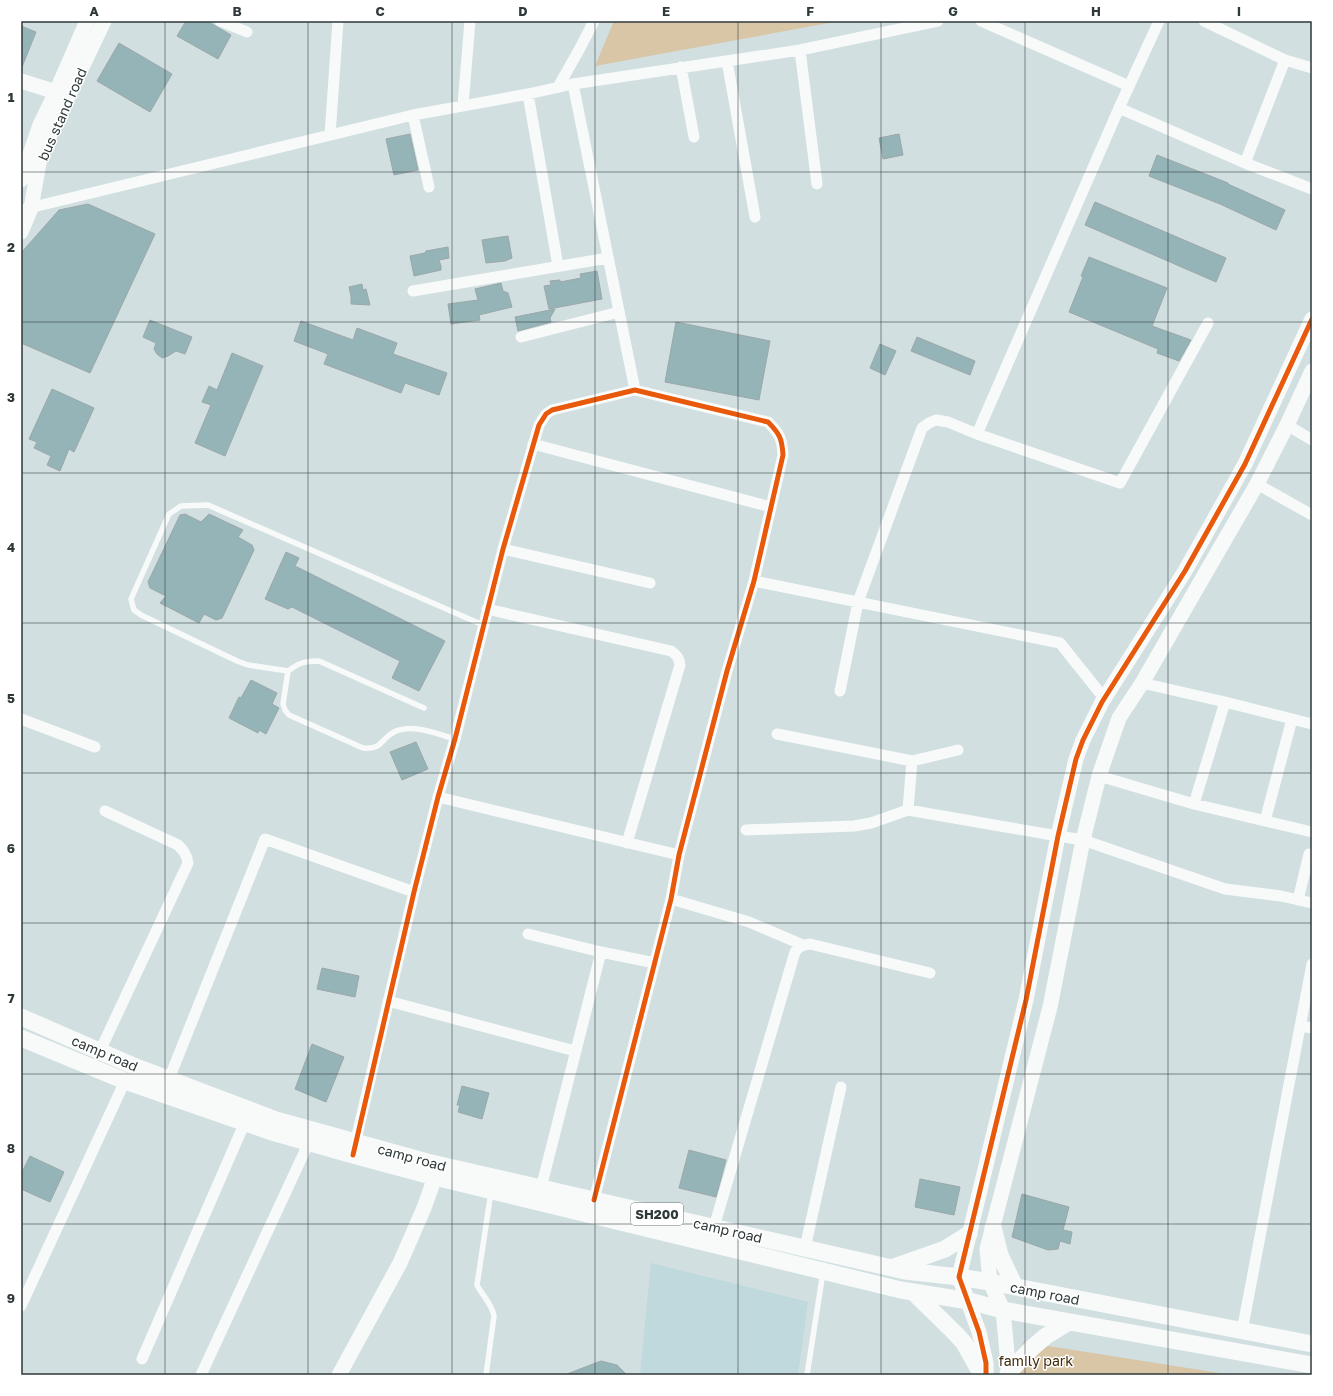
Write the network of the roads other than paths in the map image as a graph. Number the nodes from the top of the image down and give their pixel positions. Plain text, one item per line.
1 (87, 21) edge
2 (104, 21) edge
3 (220, 21) edge
4 (338, 21) edge
5 (470, 21) edge
6 (594, 21) edge
7 (938, 21) edge
8 (980, 21) edge
9 (1159, 21) edge
10 (1204, 21) edge
11 (247, 32) dead end
12 (800, 50) junction
13 (1285, 60) junction
14 (727, 61) junction
15 (681, 68) junction
16 (1312, 68) edge
17 (21, 81) edge
18 (573, 84) junction
19 (1129, 86) junction
20 (558, 87) junction
21 (56, 92) junction
22 (528, 94) junction
23 (463, 105) junction
24 (1119, 108) junction
25 (413, 115) junction
26 (330, 135) junction
27 (694, 137) dead end
28 (1245, 163) junction
29 (21, 180) edge
30 (817, 184) dead end
31 (429, 187) dead end
32 (1312, 189) edge
33 (26, 209) edge
34 (755, 217) dead end
35 (21, 232) edge
36 (608, 258) junction
37 (558, 266) junction
38 (413, 291) dead end
39 (619, 312) junction
40 (1312, 319) edge
41 (1208, 323) dead end
42 (521, 337) dead end
43 (1312, 371) edge
44 (635, 390) junction
45 (1287, 425) junction
46 (977, 434) junction
47 (1312, 440) edge
48 (533, 444) junction
49 (1257, 484) junction
50 (771, 507) junction
51 (1312, 515) edge
52 (503, 549) junction
53 (754, 581) junction
54 (650, 583) dead end
55 (858, 602) junction
56 (487, 609) junction
57 (483, 625) junction
58 (288, 671) junction
59 (1142, 683) junction
60 (840, 691) dead end
61 (1104, 698) junction
62 (1225, 702) junction
63 (424, 708) dead end
64 (21, 719) edge
65 (1292, 719) junction
66 (1312, 724) edge
67 (777, 734) dead end
68 (455, 738) junction
69 (95, 747) dead end
70 (958, 750) dead end
71 (912, 761) junction
72 (1099, 776) junction
73 (438, 797) junction
74 (1194, 804) junction
75 (908, 810) junction
76 (105, 811) dead end
77 (1265, 821) junction
78 (746, 830) dead end
79 (1312, 832) edge
80 (1058, 836) junction
81 (1084, 840) junction
82 (627, 843) junction
83 (679, 855) junction
84 (1312, 855) edge
85 (414, 892) junction
86 (672, 899) junction
87 (1298, 900) junction
88 (1312, 903) edge
89 (528, 934) dead end
90 (803, 945) junction
91 (600, 952) junction
92 (654, 963) junction
93 (1312, 964) edge
94 (930, 973) dead end
95 (388, 1001) junction
96 (21, 1017) edge
97 (1300, 1026) junction
98 (1312, 1028) edge
99 (21, 1038) edge
100 (100, 1051) junction
101 (576, 1051) junction
102 (125, 1080) junction
103 (165, 1086) junction
104 (841, 1087) dead end
105 (245, 1122) junction
106 (309, 1142) junction
107 (354, 1148) junction
108 (434, 1177) junction
109 (541, 1188) junction
110 (491, 1191) junction
111 (594, 1200) junction
112 (714, 1227) junction
113 (993, 1227) junction
114 (969, 1234) junction
115 (805, 1248) junction
116 (892, 1268) junction
117 (823, 1270) junction
118 (959, 1277) junction
119 (990, 1282) junction
120 (1015, 1287) junction
121 (913, 1292) junction
122 (968, 1301) junction
123 (21, 1306) edge
124 (1003, 1310) junction
125 (1069, 1322) junction
126 (1242, 1331) junction
127 (1312, 1344) edge
128 (142, 1360) dead end
129 (1312, 1365) edge
130 (1008, 1374) edge
131 (201, 1375) edge
132 (339, 1375) edge
133 (486, 1375) edge
134 (807, 1375) edge
135 (982, 1375) edge
136 (986, 1375) edge

1 - 21 street, bus stand road
2 - 33 street, bus stand road
3 - 11 street
4 - 26 street
5 - 23 street
6 - 20 street
7 - 12 street
8 - 19 street
9 - 19 street
10 - 13 street
12 - 14 street
12 - 30 street
13 - 16 street
13 - 28 street
14 - 15 street
14 - 34 street
15 - 18 street
15 - 27 street
17 - 21 street
18 - 20 street
18 - 36 street
19 - 24 street
20 - 22 street
21 - 29 street, bus stand road
22 - 23 street
22 - 37 street
23 - 25 street
24 - 28 street
24 - 46 street
25 - 26 street
25 - 31 street
26 - 33 street
28 - 32 street
33 - 35 street, bus stand road
36 - 37 street
36 - 39 street
37 - 38 street
39 - 42 street
39 - 44 street
40 - 61 street
41 - 46 street
43 - 45 street
44 - 48 street
44 - 50 street
45 - 47 street
45 - 49 street
46 - 55 street
48 - 50 street
48 - 52 street
49 - 51 street
49 - 59 street
50 - 53 street
52 - 54 street
52 - 56 street
53 - 55 street
53 - 83 street
55 - 60 street
55 - 61 street
56 - 57 street
56 - 82 street
57 - 58 lane
57 - 68 street
58 - 63 lane
58 - 68 lane
59 - 62 street
59 - 72 street
61 - 80 street
62 - 65 street
62 - 74 street
64 - 69 street
65 - 66 street
65 - 77 street
67 - 71 street
68 - 73 street
70 - 71 street
71 - 75 street
72 - 74 street
72 - 81 street
73 - 82 street
73 - 85 street
74 - 77 street
75 - 78 street
75 - 80 street
76 - 100 street
77 - 79 street
80 - 81 street
80 - 114 street
81 - 87 street
81 - 113 street
82 - 83 street
83 - 86 street
84 - 87 street
85 - 95 street
85 - 103 street
86 - 90 street
86 - 92 street
87 - 88 street
89 - 91 street
90 - 94 street
90 - 112 street
91 - 92 street
91 - 101 street
92 - 111 street
93 - 97 street
95 - 101 street
95 - 107 street
96 - 100 main road, camp road / SH200
97 - 98 street
97 - 126 street
99 - 102 main road, camp road / SH200
100 - 103 main road, camp road / SH200
101 - 109 street
102 - 103 main road, camp road / SH200
102 - 123 street
103 - 105 main road, camp road / SH200
103 - 107 main road, camp road / SH200
104 - 115 street
105 - 106 main road, camp road / SH200
105 - 128 street
106 - 107 main road, camp road / SH200
106 - 131 street
107 - 108 main road, camp road / SH200
107 - 109 main road, camp road / SH200
108 - 110 main road, camp road / SH200
108 - 132 street
109 - 111 main road, camp road / SH200
110 - 117 main road, camp road / SH200
110 - 133 lane
111 - 112 main road, camp road / SH200
112 - 115 main road, camp road / SH200
113 - 119 street
113 - 120 main road
114 - 116 main road
114 - 118 street
115 - 116 main road, camp road / SH200
116 - 118 main road, camp road / SH200
117 - 121 main road, camp road / SH200
117 - 134 lane
118 - 119 main road, camp road / SH200
118 - 122 street
119 - 120 main road, camp road / SH200
119 - 124 street
120 - 126 main road, camp road / SH200
121 - 122 main road, camp road / SH200
121 - 135 main road
122 - 124 main road, camp road / SH200
122 - 136 street
124 - 125 main road, camp road / SH200
124 - 130 street
125 - 129 main road, camp road / SH200
125 - 130 main road
126 - 127 main road, camp road / SH200

